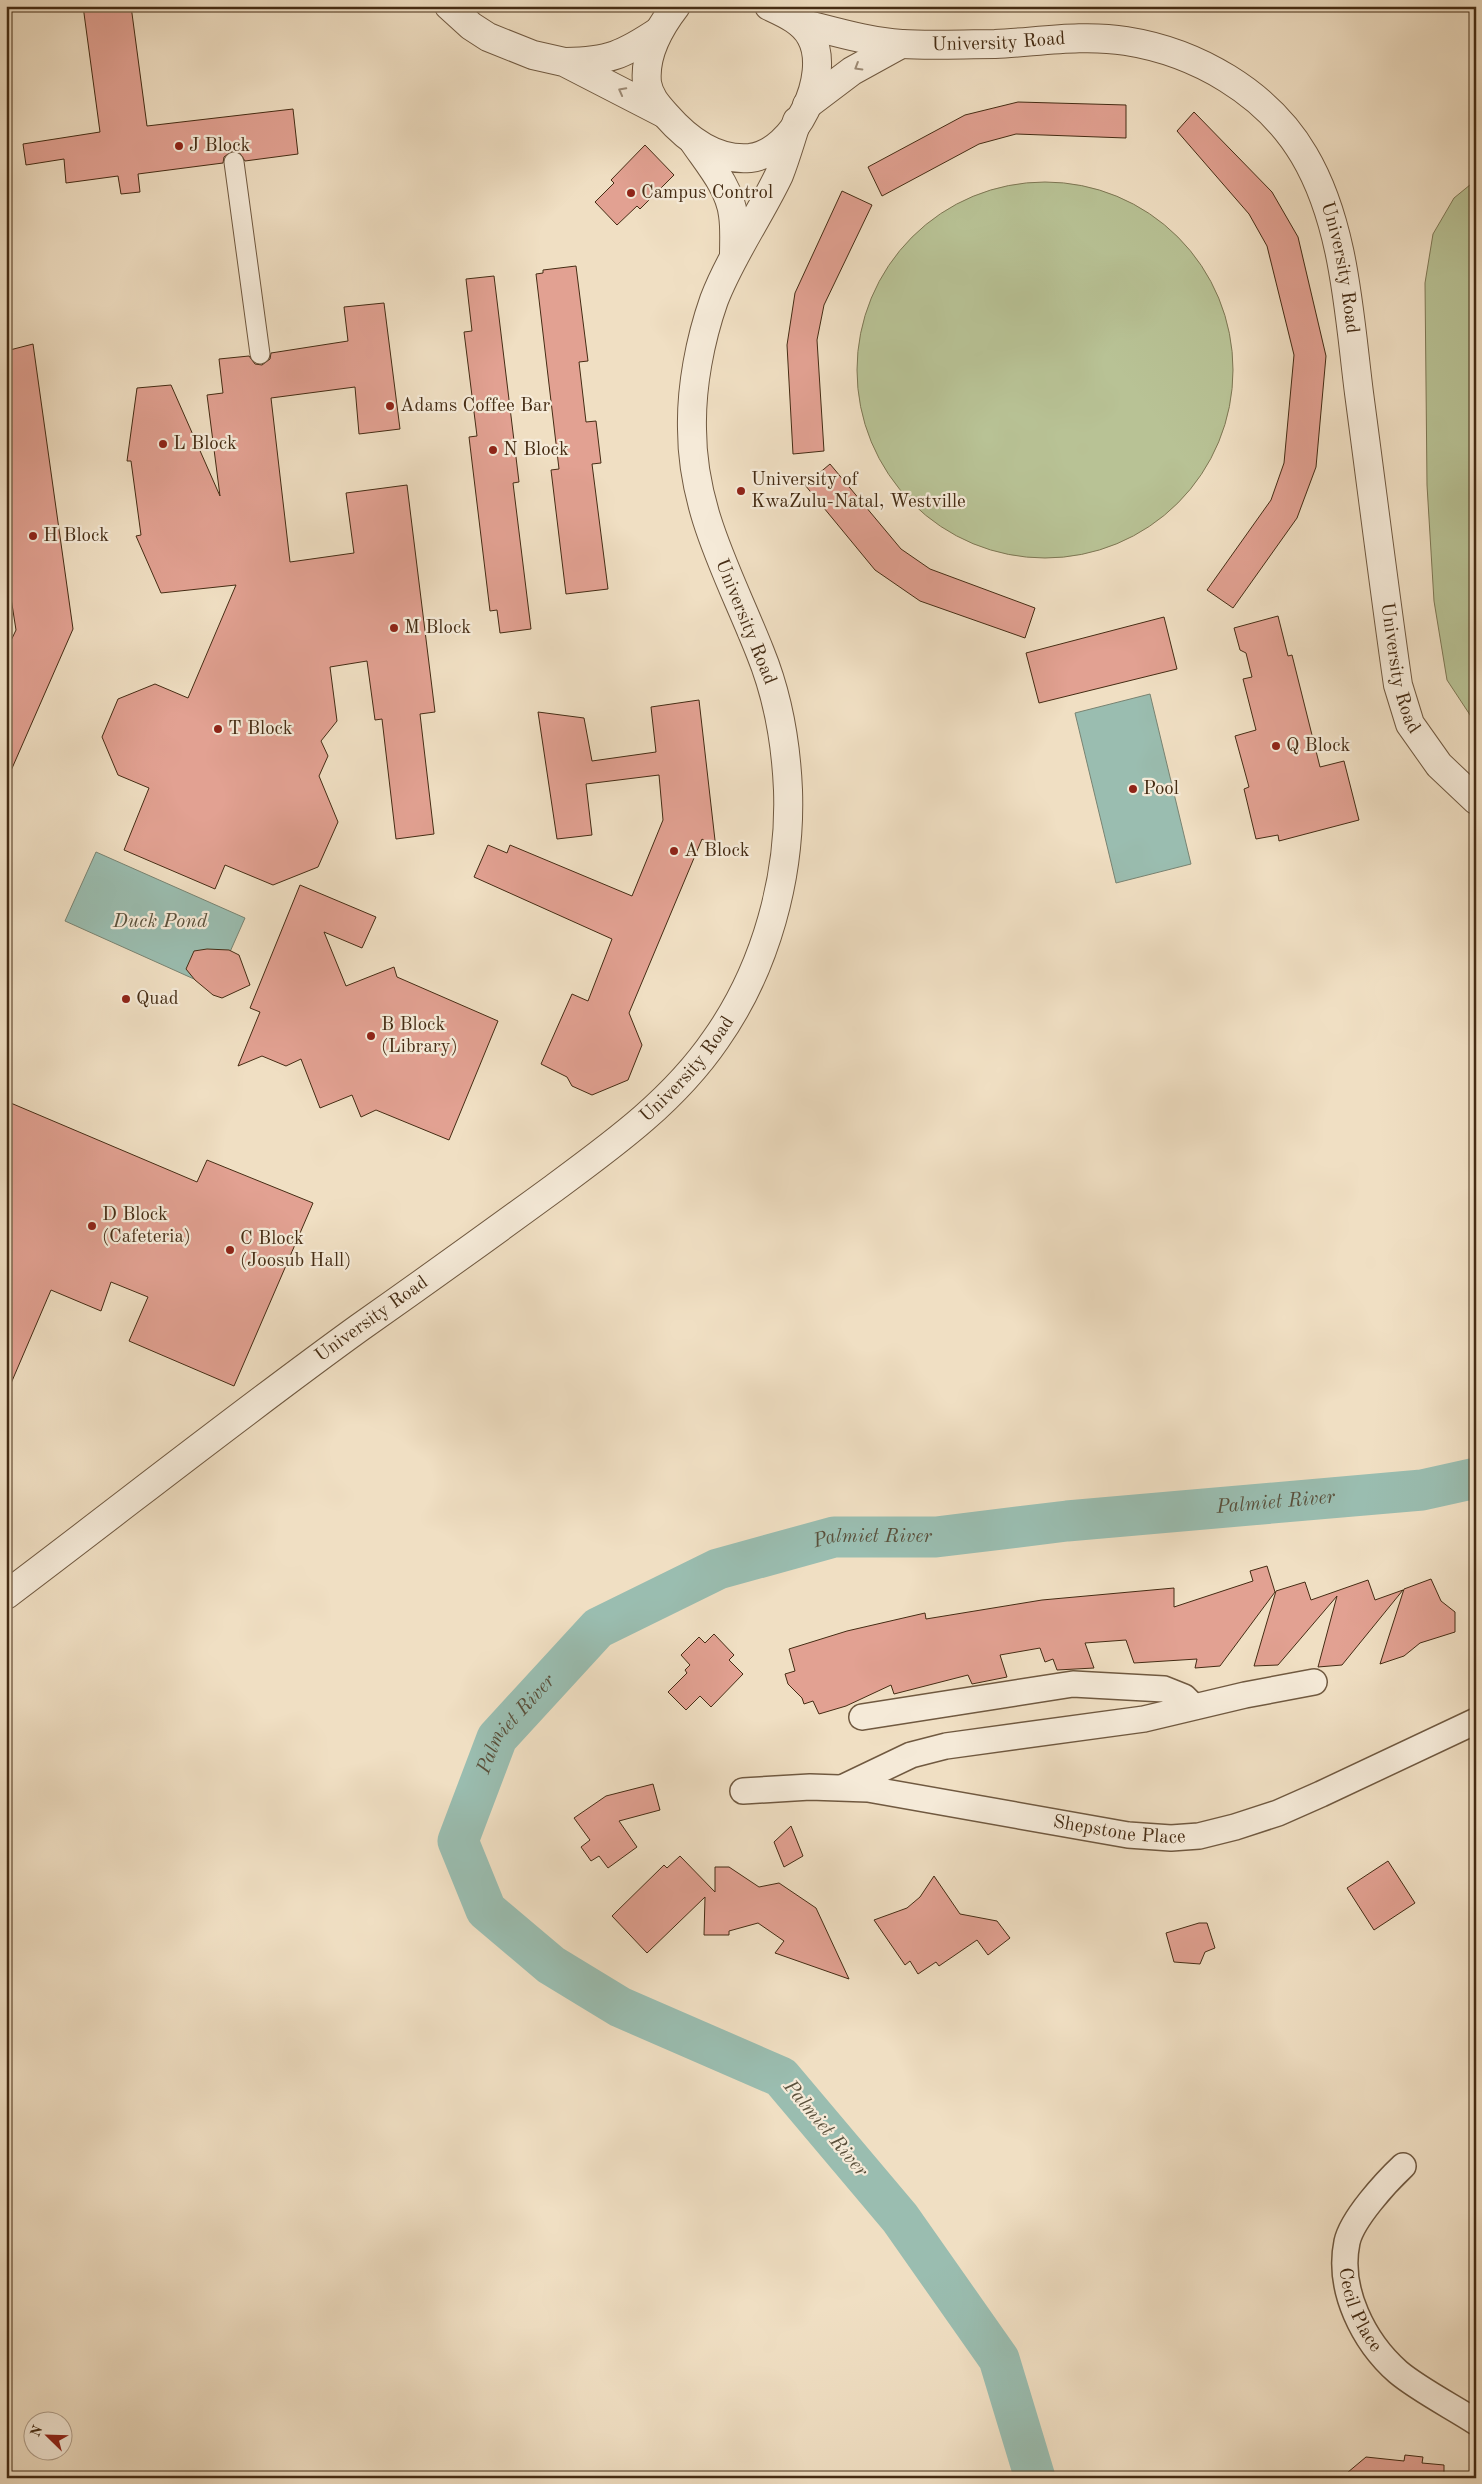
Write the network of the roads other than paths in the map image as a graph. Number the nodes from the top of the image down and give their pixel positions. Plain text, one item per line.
1 (448, 6) edge
2 (676, 6) edge
3 (769, 6) edge
4 (800, 23) junction
5 (659, 31) junction
6 (901, 44) junction
7 (564, 62) junction
8 (802, 113) junction
9 (664, 114) junction
10 (693, 142) junction
11 (234, 162) dead end
12 (734, 255) junction
13 (260, 354) dead end
14 (1476, 800) edge
15 (6, 1595) edge
16 (1314, 1682) dead end
17 (1193, 1706) junction
18 (862, 1716) dead end
19 (1476, 1721) edge
20 (844, 1787) junction
21 (743, 1791) dead end
22 (1403, 2166) dead end
23 (1476, 2422) edge

1 - 7 street
2 - 5 street
3 - 4 street
4 - 6 street, University Road
4 - 8 street
5 - 7 street
5 - 9 street
6 -> 8 street, University Road
6 - 14 street, University Road
9 -> 7 street
8 - 10 street
8 - 12 street, University Road
9 - 10 street
10 - 12 street, University Road
11 - 13 street
12 - 15 street, University Road
16 - 17 street
17 - 18 street
17 - 20 street
19 - 20 street, Shepstone Place
20 - 21 street, Shepstone Place
22 - 23 street, Cecil Place

